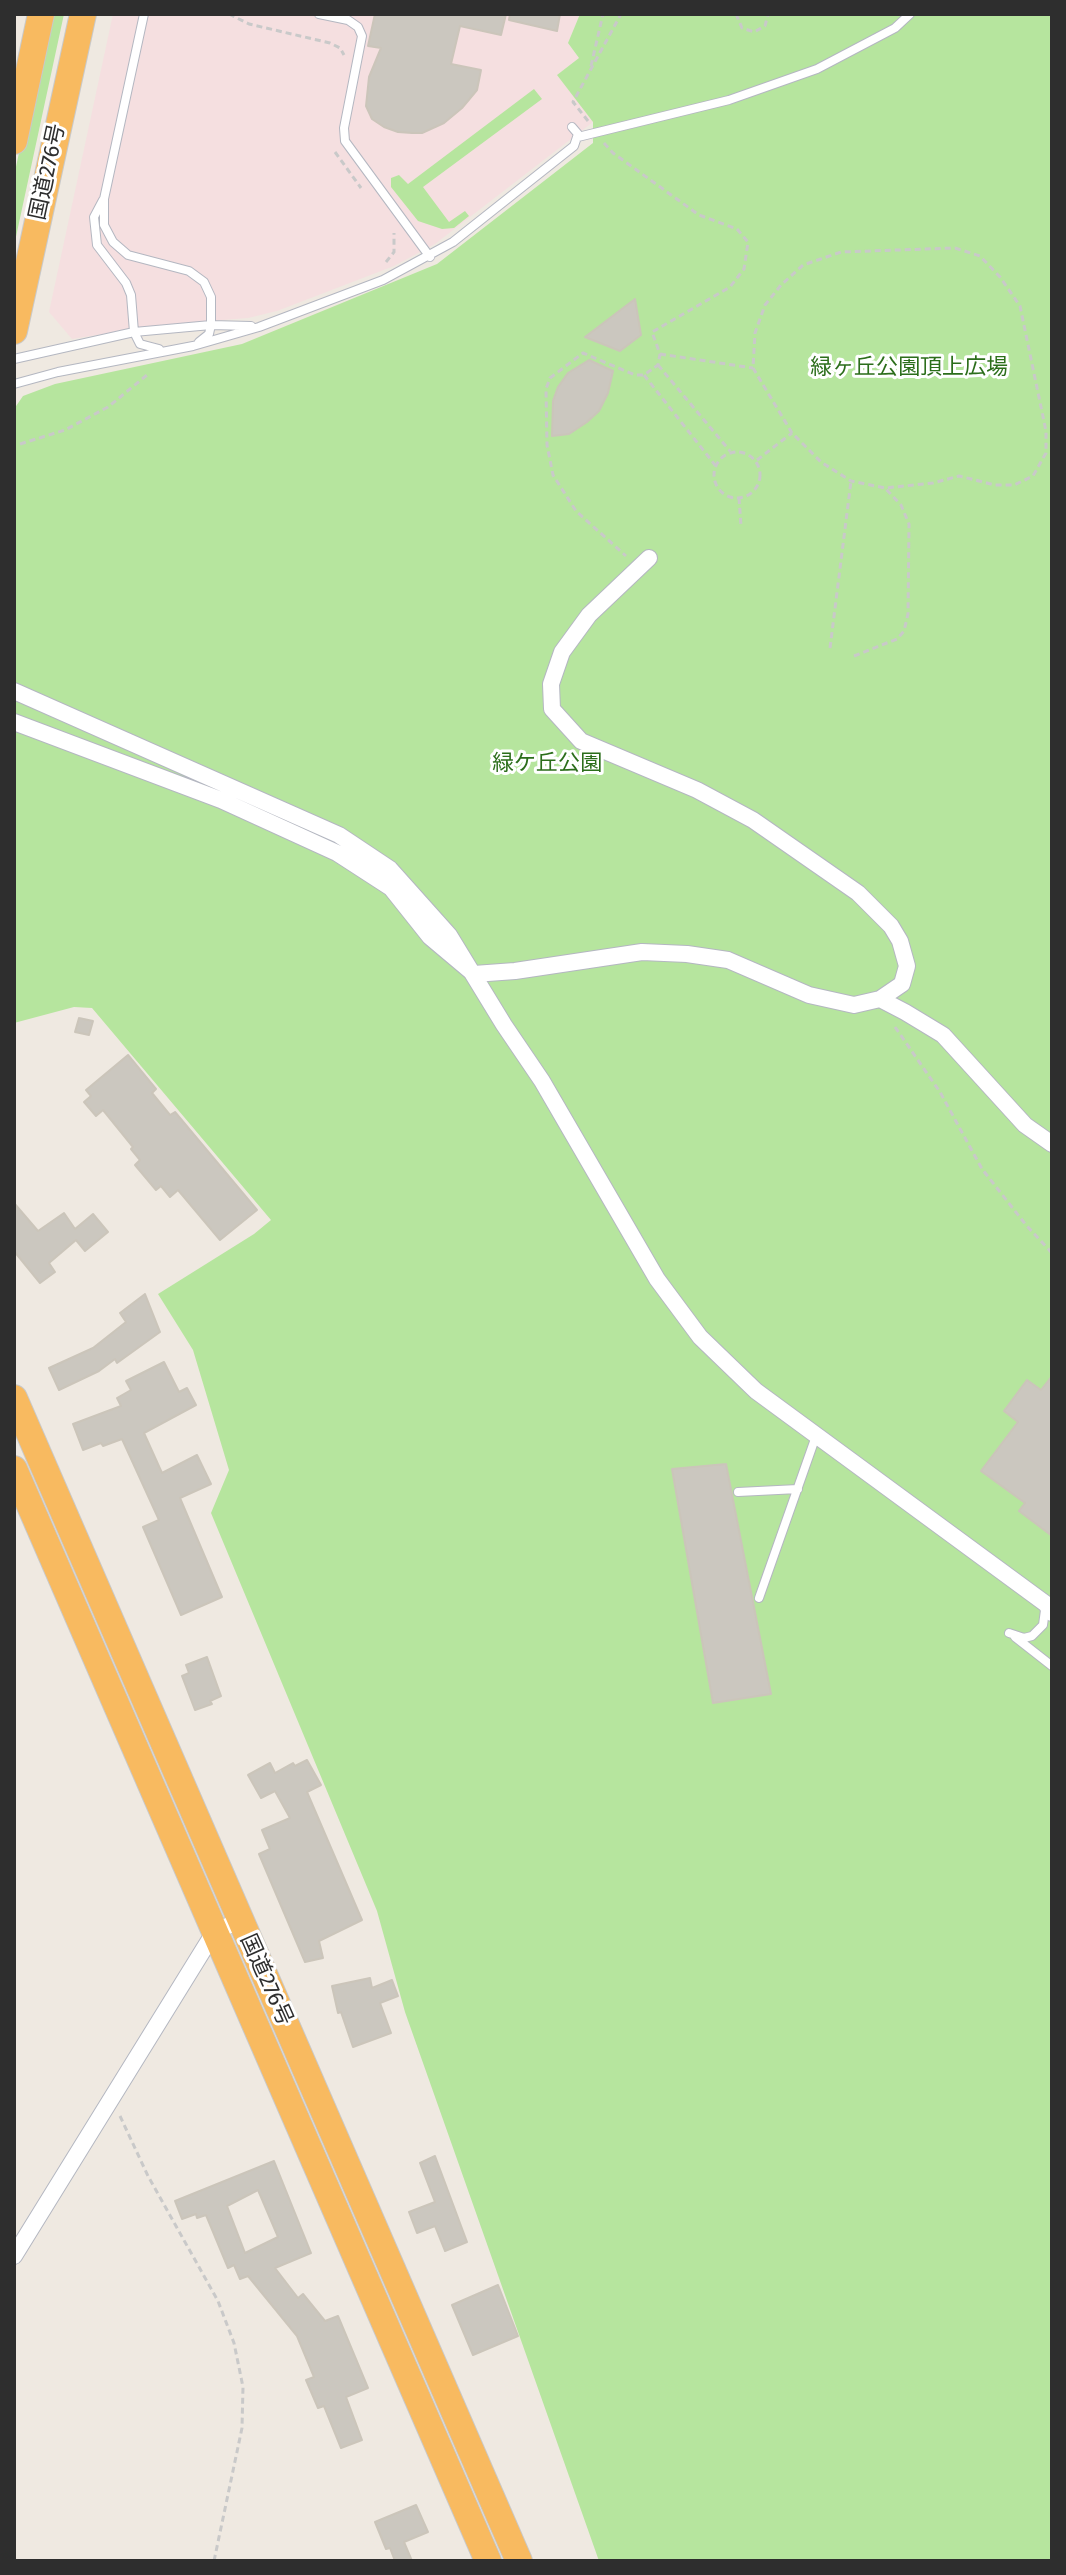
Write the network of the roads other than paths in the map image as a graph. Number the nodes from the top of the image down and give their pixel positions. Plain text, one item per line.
1 (41, 14) edge
2 (83, 14) edge
3 (144, 14) edge
4 (319, 14) edge
5 (910, 14) edge
6 (572, 127) dead end
7 (578, 137) junction
8 (14, 141) edge
9 (104, 199) junction
10 (430, 257) junction
11 (211, 325) junction
12 (259, 327) junction
13 (14, 331) edge
14 (134, 332) junction
15 (193, 346) junction
16 (170, 350) junction
17 (14, 359) edge
18 (14, 384) edge
19 (644, 562) road end
20 (14, 691) edge
21 (14, 722) edge
22 (474, 974) junction
23 (880, 999) junction
24 (1052, 1144) edge
25 (14, 1398) edge
26 (816, 1436) junction
27 (14, 1469) edge
28 (798, 1489) junction
29 (738, 1492) dead end
30 (759, 1598) dead end
31 (1047, 1605) edge
32 (1052, 1666) edge
33 (240, 1921) junction
34 (215, 1931) junction
35 (14, 2256) edge
36 (488, 2561) edge
37 (519, 2561) edge

1 - 8 highway, 国道276号
2 - 13 highway, 国道276号
3 - 9 lane
4 - 10 lane
5 - 7 lane
6 - 7 lane
7 - 10 lane
9 - 11 lane
9 - 14 lane
10 - 12 lane
11 - 12 lane
11 - 14 lane
11 - 15 lane
12 - 15 lane
14 - 16 lane
14 - 17 lane
15 - 16 lane
16 - 18 lane
19 - 23 street
20 - 22 street
21 - 22 street
22 - 23 street
22 - 26 street
23 - 24 street
25 - 33 highway, 国道276号
26 - 28 lane
26 - 31 street
27 - 34 highway, 国道276号
28 - 29 lane
28 - 30 lane
31 - 32 lane
33 - 34 street
33 - 37 highway, 国道276号
34 - 35 street
34 - 36 highway, 国道276号

